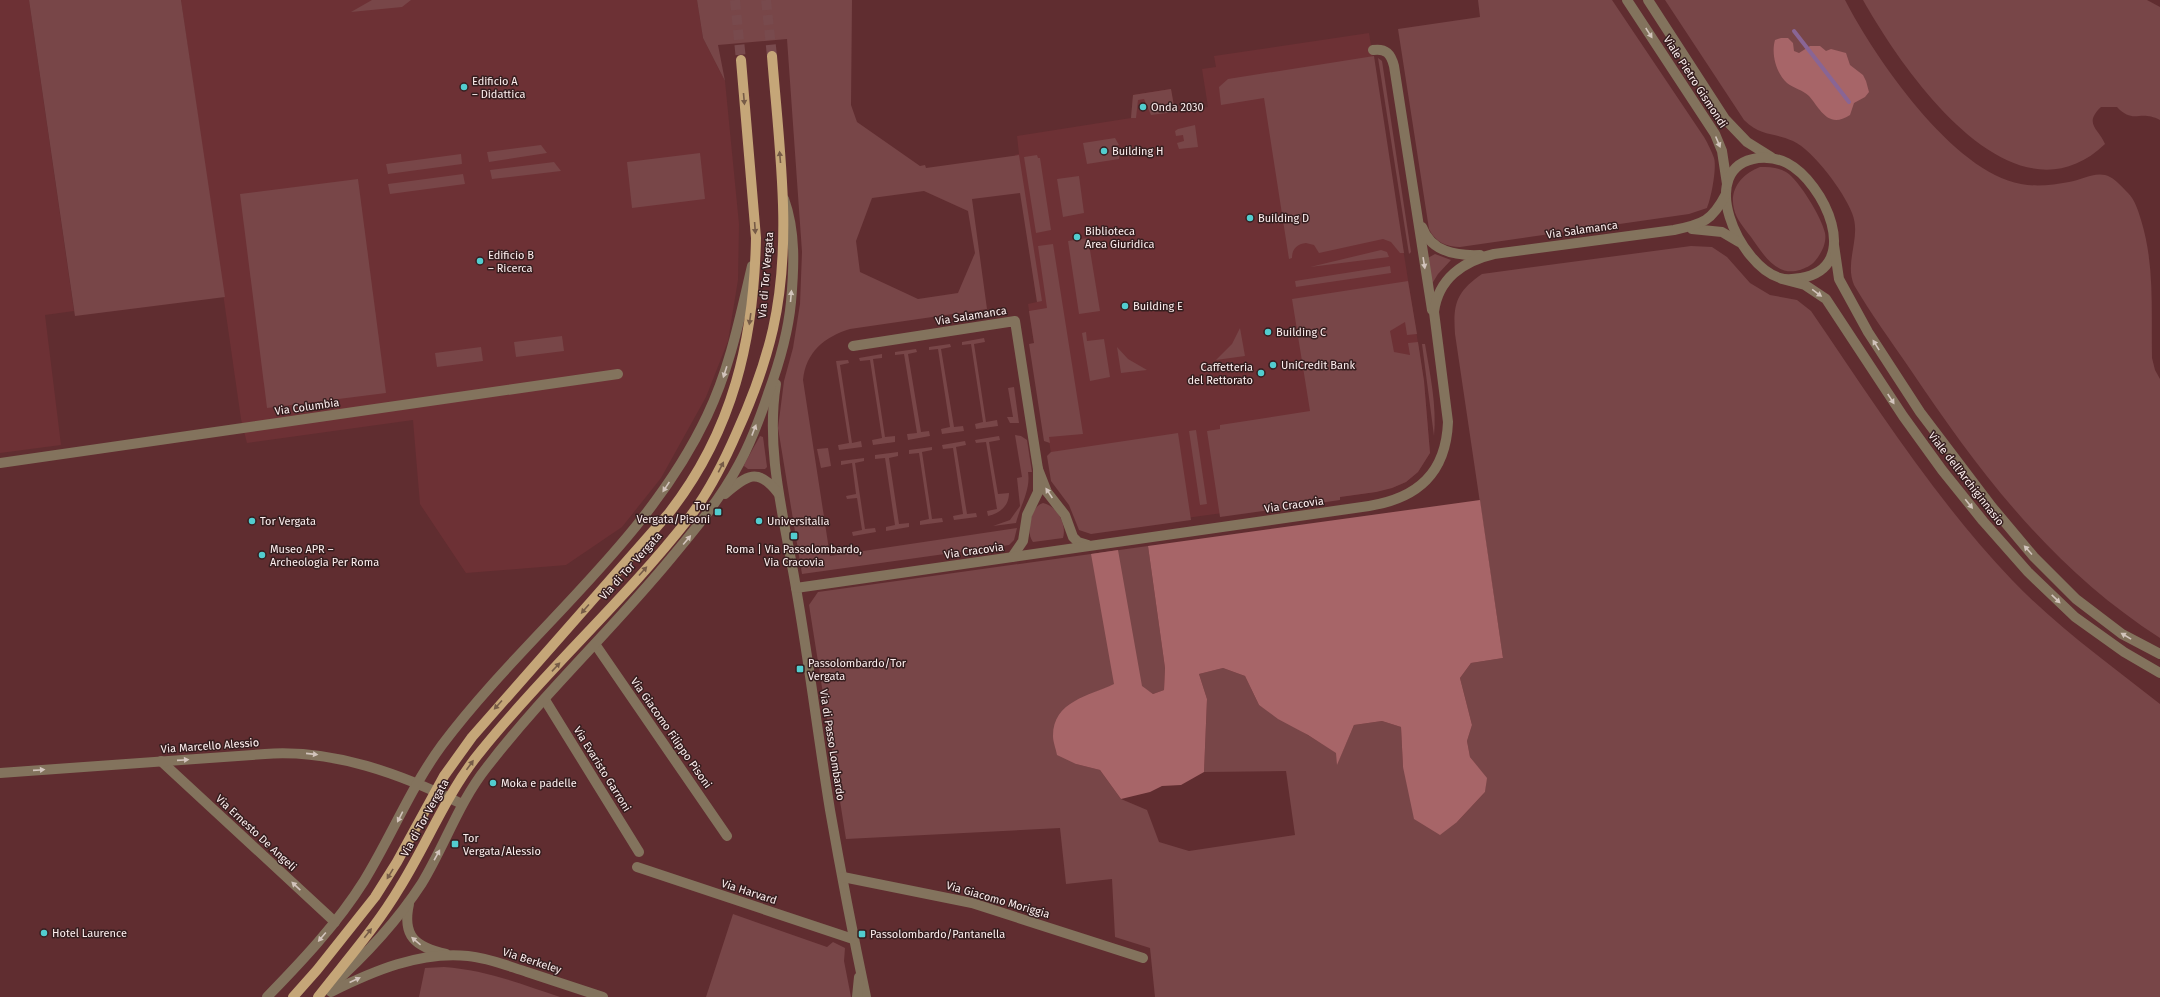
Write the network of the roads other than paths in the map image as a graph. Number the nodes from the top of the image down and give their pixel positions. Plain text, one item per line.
1 (1627, 0) edge
2 (1648, 0) edge
3 (1373, 50) dead end
4 (772, 56) tunnel mouth
5 (741, 60) tunnel mouth
6 (1773, 158) junction
7 (1726, 189) junction
8 (783, 195) junction
9 (1416, 211) junction
10 (1674, 230) junction
11 (1834, 245) junction
12 (1744, 247) junction
13 (755, 253) junction
14 (1494, 254) junction
15 (1782, 279) junction
16 (1434, 324) junction
17 (853, 346) dead end
18 (780, 362) junction
19 (618, 374) dead end
20 (0, 463) edge
21 (1038, 469) junction
22 (779, 495) junction
23 (716, 502) junction
24 (1068, 526) junction
25 (1025, 529) junction
26 (1090, 546) junction
27 (1056, 551) junction
28 (1042, 553) junction
29 (1012, 557) junction
30 (796, 588) junction
31 (595, 644) junction
32 (2160, 654) edge
33 (2160, 673) edge
34 (545, 700) junction
35 (161, 761) junction
36 (0, 773) edge
37 (418, 782) junction
38 (436, 791) junction
39 (449, 797) junction
40 (462, 804) junction
41 (728, 836) dead end
42 (640, 852) dead end
43 (637, 867) dead end
44 (843, 877) junction
45 (410, 900) junction
46 (334, 922) junction
47 (853, 939) junction
48 (451, 956) junction
49 (1143, 958) dead end
50 (267, 997) edge
51 (293, 997) edge
52 (319, 997) edge
53 (603, 997) edge
54 (865, 997) edge

1 -> 7 street, Viale Pietro Gismondi
2 - 6 street, Viale Pietro Gismondi
3 - 9 street
8 -> 4 main road, Via di Tor Vergata
5 -> 13 main road, Via di Tor Vergata
6 - 7 street
6 - 11 street
7 - 10 street
7 - 12 street
18 -> 8 street
39 -> 8 main road, Via di Tor Vergata
9 - 14 street
9 -> 16 street
10 - 12 street
10 - 14 street, Via Salamanca
11 - 15 street
32 -> 11 street, Viale dell'Archiginnasio
12 - 15 street
13 -> 37 street, Via di Tor Vergata
13 -> 38 main road, Via di Tor Vergata
14 - 16 street, Via Cracovia
15 -> 33 street, Viale dell'Archiginnasio
16 - 26 street, Via Cracovia
17 - 21 street, Via Salamanca
18 - 22 street, Via di Passo Lombardo
23 -> 18 street
19 - 20 street, Via Columbia
24 -> 21 street, Via Salamanca
21 - 25 street, Via Salamanca
22 - 23 street, Via di Passo Lombardo
22 - 30 street, Via di Passo Lombardo
31 -> 23 street
24 - 26 street, Via Salamanca
24 - 27 street
25 - 28 street
25 - 29 street, Via Salamanca
26 - 27 street, Via Cracovia
27 - 28 street, Via Cracovia
28 - 29 street, Via Cracovia
29 - 30 street, Via Cracovia
30 - 44 street, Via di Passo Lombardo
31 - 34 street
31 - 41 street, Via Giacomo Filippo Pisoni
34 - 40 street
34 - 42 street, Via Evaristo Garroni
36 -> 35 street, Via Marcello Alessio
35 -> 37 street, Via Marcello Alessio
46 -> 35 street, Via Ernesto De Angeli
37 - 38 street, Via Marcello Alessio
37 -> 46 street, Via di Tor Vergata
38 - 39 street, Via Marcello Alessio
38 -> 51 main road, Via di Tor Vergata
39 - 40 street, Via Marcello Alessio
52 -> 39 main road, Via di Tor Vergata
45 -> 40 street
43 - 47 street, Via Harvard
44 - 47 street, Via di Passo Lombardo
44 - 49 street, Via Giacomo Moriggia
48 -> 45 street, Via Berkeley
45 - 52 street
46 -> 50 street, Via di Tor Vergata
47 - 54 street, Via di Passo Lombardo
52 -> 48 street, Via Berkeley
48 - 53 street, Via Berkeley

